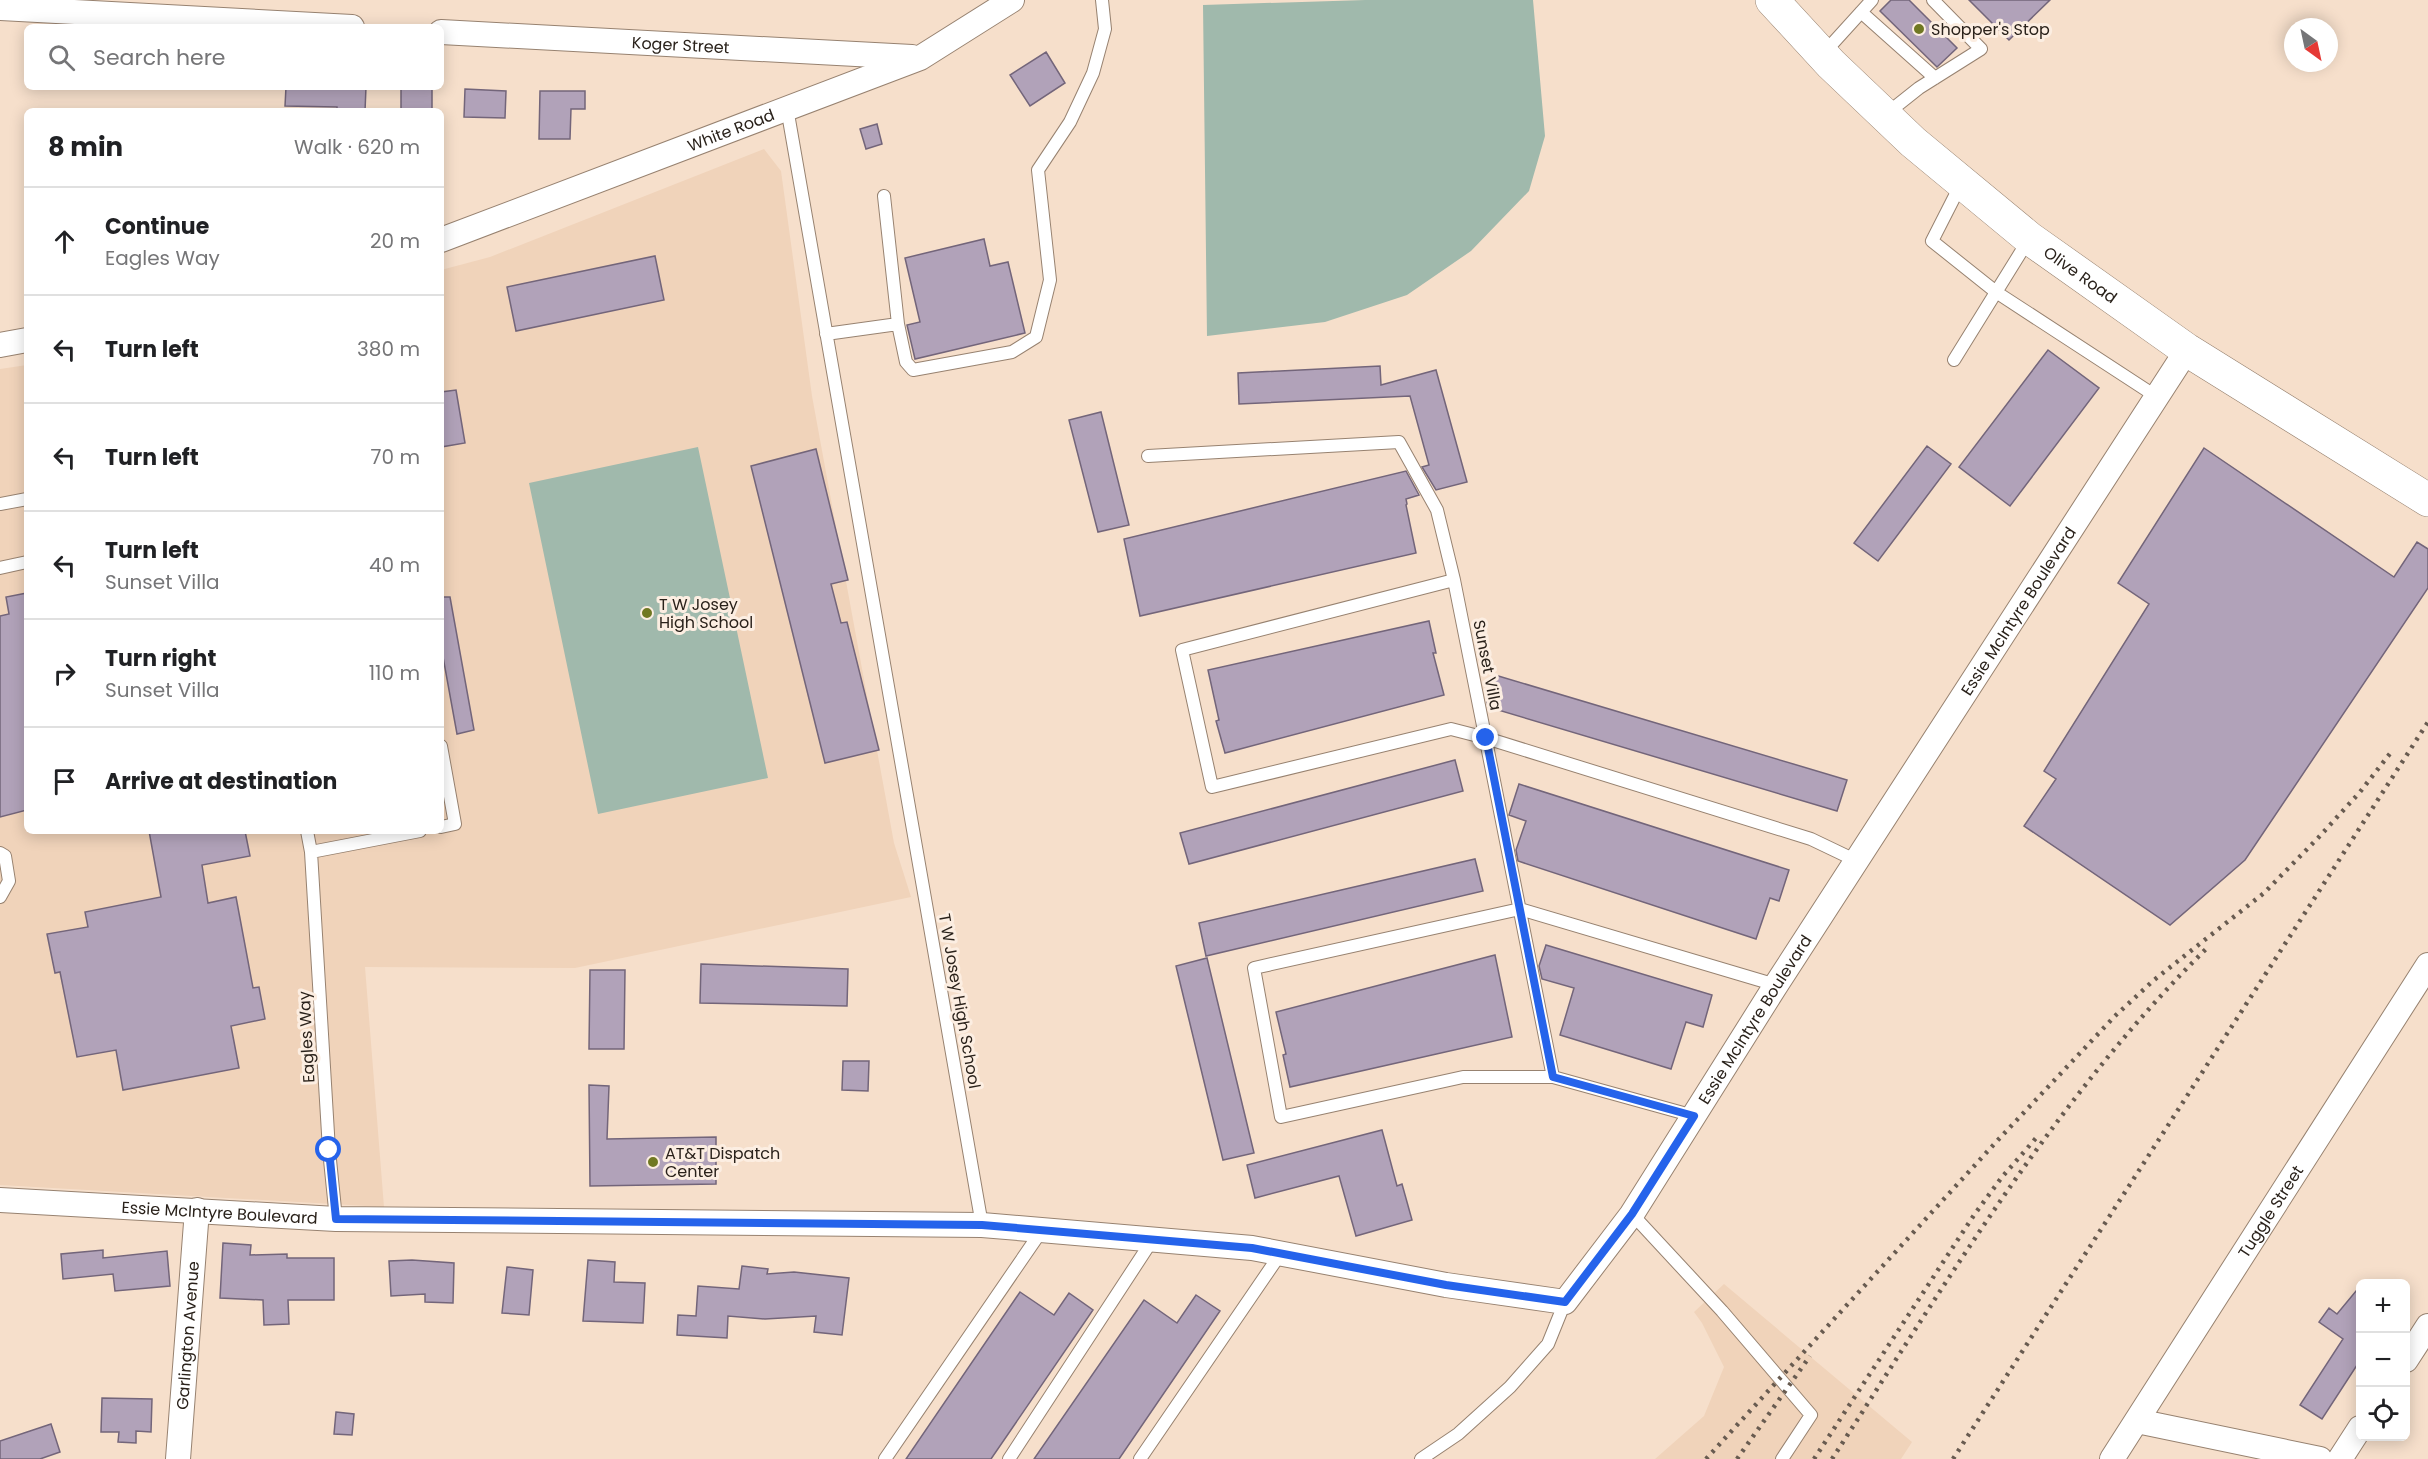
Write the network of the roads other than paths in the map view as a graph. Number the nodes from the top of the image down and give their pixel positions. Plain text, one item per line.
1 (1012, 0) edge
2 (1102, 0) edge
3 (1872, 0) edge
4 (1933, 0) edge
5 (1776, 2) edge
6 (0, 8) edge
7 (1861, 12) junction
8 (296, 24) edge
9 (444, 32) edge
10 (1823, 55) junction
11 (920, 58) junction
12 (1935, 78) junction
13 (787, 108) junction
14 (1885, 115) junction
15 (1961, 183) junction
16 (884, 196) dead end
17 (2029, 238) junction
18 (444, 239) edge
19 (1996, 292) junction
20 (898, 324) junction
21 (826, 334) junction
22 (24, 341) edge
23 (0, 345) edge
24 (2187, 350) junction
25 (1954, 360) dead end
26 (2157, 397) junction
27 (1148, 456) dead end
28 (24, 500) edge
29 (2428, 500) edge
30 (0, 504) edge
31 (24, 563) edge
32 (0, 568) edge
33 (1454, 580) junction
34 (1486, 738) junction
35 (444, 764) edge
36 (444, 826) edge
37 (308, 834) edge
38 (404, 834) edge
39 (311, 852) junction
40 (0, 853) edge
41 (1857, 861) junction
42 (0, 897) edge
43 (1520, 909) junction
44 (2428, 965) edge
45 (1776, 985) junction
46 (1553, 1077) junction
47 (1694, 1116) junction
48 (0, 1200) edge
49 (197, 1210) junction
50 (1632, 1214) junction
51 (336, 1219) junction
52 (982, 1225) junction
53 (1042, 1230) junction
54 (1152, 1239) junction
55 (1281, 1253) junction
56 (1565, 1302) junction
57 (2428, 1326) edge
58 (2410, 1354) edge
59 (2137, 1421) junction
60 (2356, 1435) edge
61 (178, 1459) edge
62 (885, 1459) edge
63 (1009, 1459) edge
64 (1140, 1459) edge
65 (1421, 1459) edge
66 (1782, 1459) edge
67 (2112, 1459) edge
68 (2320, 1459) edge
69 (2340, 1459) edge

1 - 11 street, White Road
2 - 20 lane
3 - 7 lane
4 - 12 lane
5 - 10 street, Olive Road
6 - 8 street
7 - 10 lane
7 - 12 lane
9 - 11 street, Koger Street
10 - 14 street, Olive Road
11 - 13 street, White Road
12 - 14 lane
13 - 18 street, White Road
13 - 21 lane, T W Josey High School
14 - 15 street, Olive Road
15 - 17 street, Olive Road
15 - 19 lane
16 - 20 lane
17 - 19 lane
17 - 24 street, Olive Road
19 - 25 lane
19 - 26 lane
20 - 21 lane
21 - 52 lane, T W Josey High School
22 - 23 street
24 - 26 street, Essie McIntyre Boulevard
24 - 29 street, Olive Road
26 - 41 street, Essie McIntyre Boulevard
27 - 33 lane, Sunset Villa
28 - 30 lane
31 - 32 lane
33 - 34 lane, Sunset Villa
33 - 34 lane
34 - 41 lane
34 - 43 lane, Sunset Villa
35 - 36 lane
37 - 39 lane, Eagles Way
38 - 39 lane
39 - 51 lane, Eagles Way
40 - 42 lane
41 - 45 street, Essie McIntyre Boulevard
43 - 45 lane
43 - 46 lane, Sunset Villa
43 - 46 lane
44 - 59 street, Tuggle Street
45 - 47 street, Essie McIntyre Boulevard
46 - 47 lane
47 - 50 street, Essie McIntyre Boulevard
48 - 49 street, Essie McIntyre Boulevard
49 - 51 street, Essie McIntyre Boulevard
49 - 61 street, Garlington Avenue
50 - 56 street, Essie McIntyre Boulevard
50 - 66 lane
51 - 52 street, Essie McIntyre Boulevard
52 - 53 street, Essie McIntyre Boulevard
53 - 54 street, Essie McIntyre Boulevard
53 - 62 lane
54 - 55 street, Essie McIntyre Boulevard
54 - 63 lane
55 - 56 street, Essie McIntyre Boulevard
55 - 64 lane
56 - 65 lane
57 - 58 street
59 - 67 street, Tuggle Street
59 - 68 street
60 - 69 street

